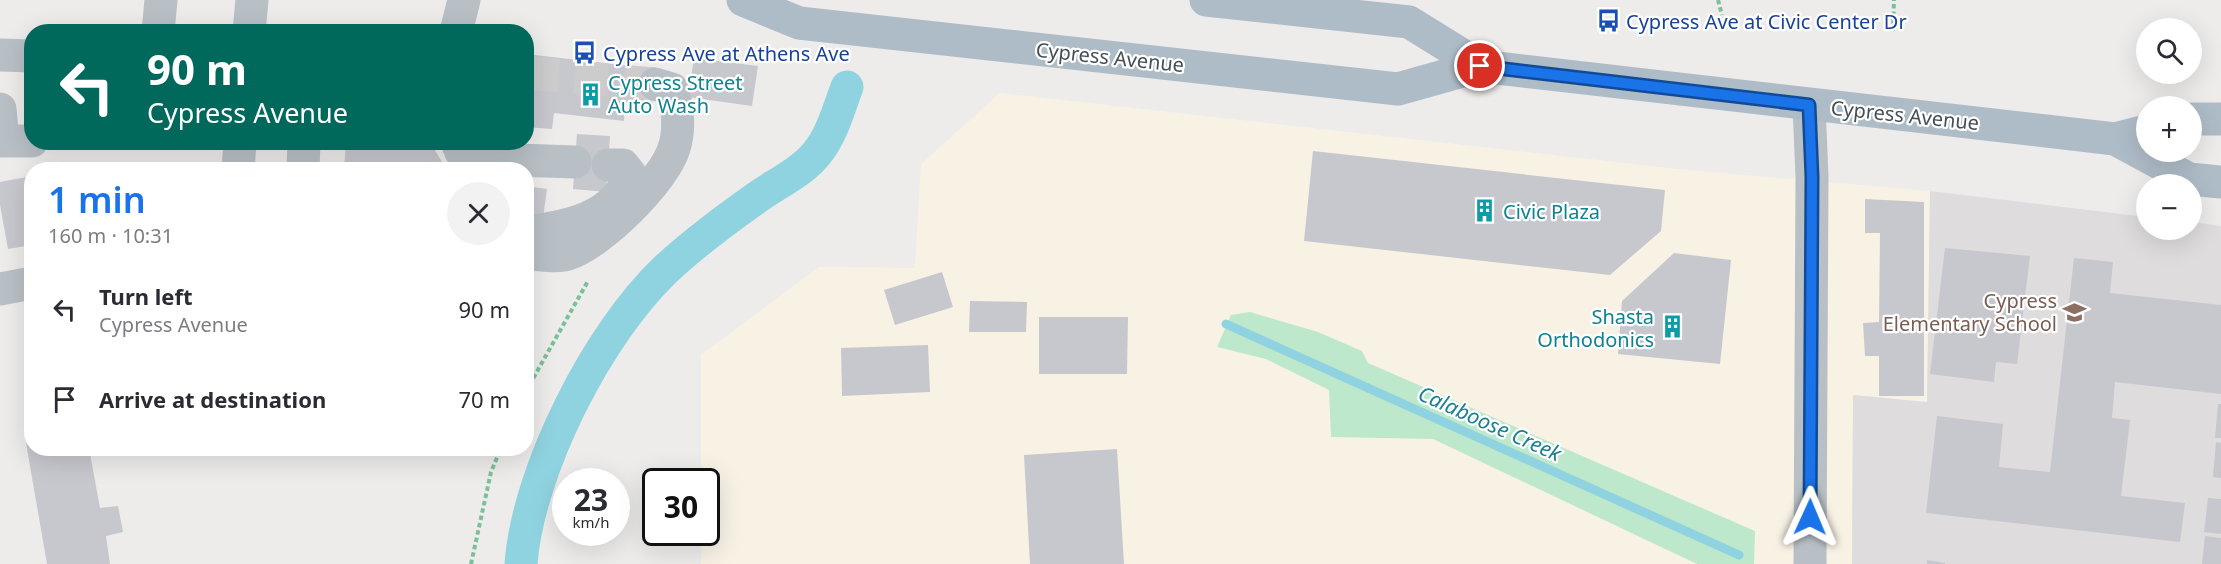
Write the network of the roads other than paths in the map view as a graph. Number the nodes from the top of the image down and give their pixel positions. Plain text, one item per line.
1 (161, 0) edge
2 (252, 0) edge
3 (464, 0) edge
4 (743, 0) edge
5 (1206, 0) edge
6 (159, 24) edge
7 (250, 24) edge
8 (458, 24) edge
9 (0, 55) edge
10 (24, 56) edge
11 (1480, 66) junction
12 (655, 84) tunnel mouth
13 (1809, 105) junction
14 (0, 109) edge
15 (2202, 119) edge
16 (2221, 119) edge
17 (2136, 134) edge
18 (2115, 139) junction
19 (24, 141) edge
20 (459, 155) edge
21 (499, 162) edge
22 (575, 162) dead end
23 (534, 164) edge
24 (608, 165) dead end
25 (2221, 182) edge
26 (534, 231) edge
27 (534, 254) edge
28 (24, 284) edge
29 (0, 289) edge
30 (1810, 564) edge

1 - 6 street
2 - 7 street
3 - 8 street
4 - 11 main road, Cypress Avenue
5 - 11 main road, Cypress Avenue
9 - 10 street
11 - 13 main road, Cypress Avenue
12 - 27 street
13 - 18 main road, Cypress Avenue
13 - 30 street
14 - 19 street
15 - 16 main road
17 - 18 main road, Cypress Avenue
18 - 25 main road, Cypress Avenue
20 - 21 street
22 - 23 street
24 - 26 street
28 - 29 street

